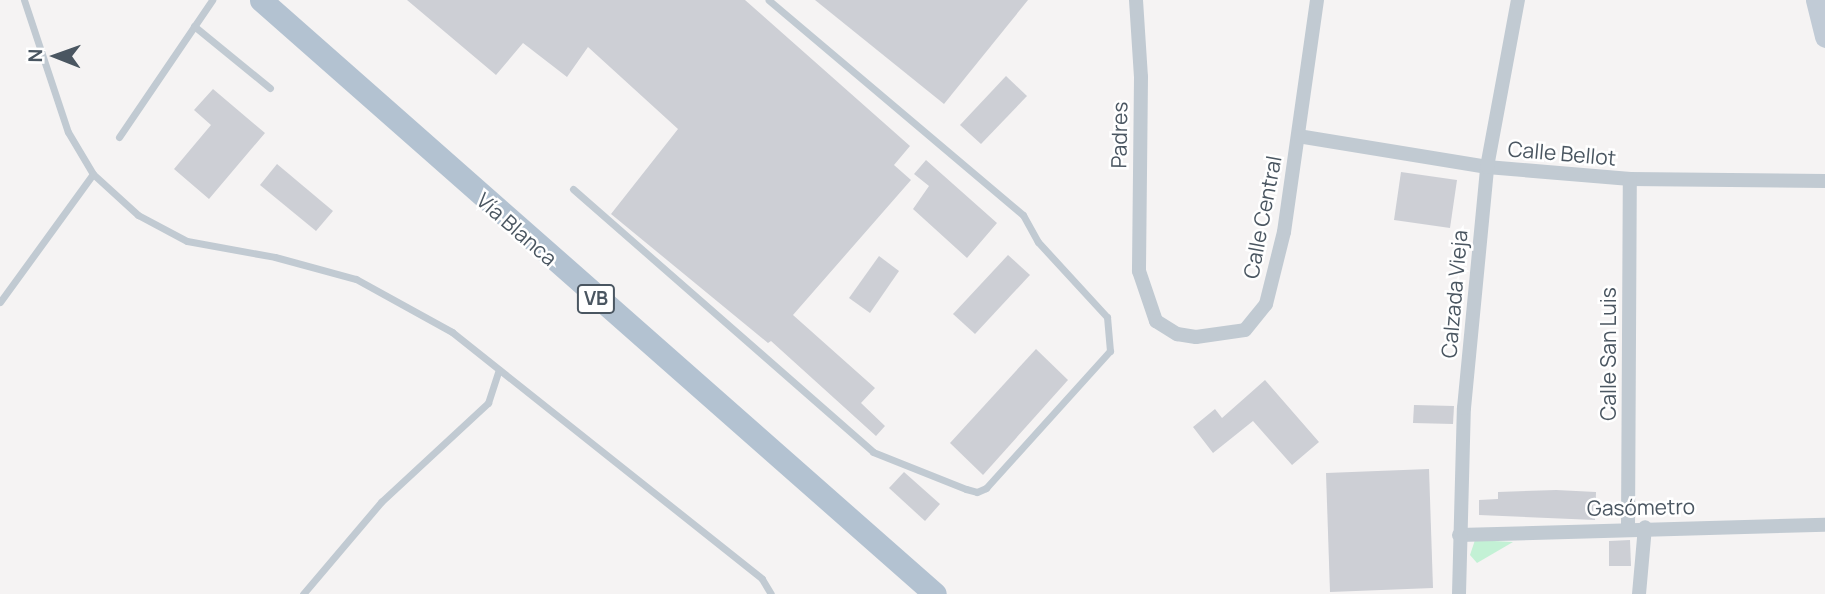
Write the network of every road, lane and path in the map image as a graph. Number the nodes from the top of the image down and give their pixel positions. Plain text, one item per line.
1 (24, 0) edge
2 (212, 0) edge
3 (261, 0) edge
4 (769, 0) edge
5 (1136, 0) edge
6 (1317, 0) edge
7 (1518, 0) edge
8 (1816, 0) edge
9 (194, 26) junction
10 (1825, 37) edge
11 (270, 89) dead end
12 (1298, 136) junction
13 (119, 137) dead end
14 (1487, 167) junction
15 (93, 174) junction
16 (1630, 179) junction
17 (1825, 181) edge
18 (573, 189) dead end
19 (1139, 271) joint
20 (0, 302) edge
21 (499, 370) junction
22 (1825, 525) edge
23 (1645, 527) junction
24 (1628, 528) junction
25 (1459, 535) junction
26 (303, 594) edge
27 (772, 594) edge
28 (934, 594) edge
29 (1459, 594) edge
30 (1639, 594) edge

1 - 15 lane
2 - 9 lane
3 - 28 main road, Vía Blanca / VB
4 - 18 lane
5 - 19 street, Padres
6 - 12 street, Calle Central
7 - 14 street, Calzada Vieja
8 - 10 main road
9 - 11 lane
9 - 13 lane
12 - 14 street, Calle Bellot
12 - 19 street, Calle Central
14 - 16 street, Calle Bellot
14 - 25 street, Calzada Vieja
15 - 20 lane
15 - 21 lane
16 - 17 street, Calle Bellot
16 - 24 street, Calle San Luis
21 - 26 lane
21 - 27 lane
22 - 23 street, Gasómetro
23 - 24 street, Gasómetro
23 - 30 street
24 - 25 street, Gasómetro
25 - 29 street, Calzada Vieja

